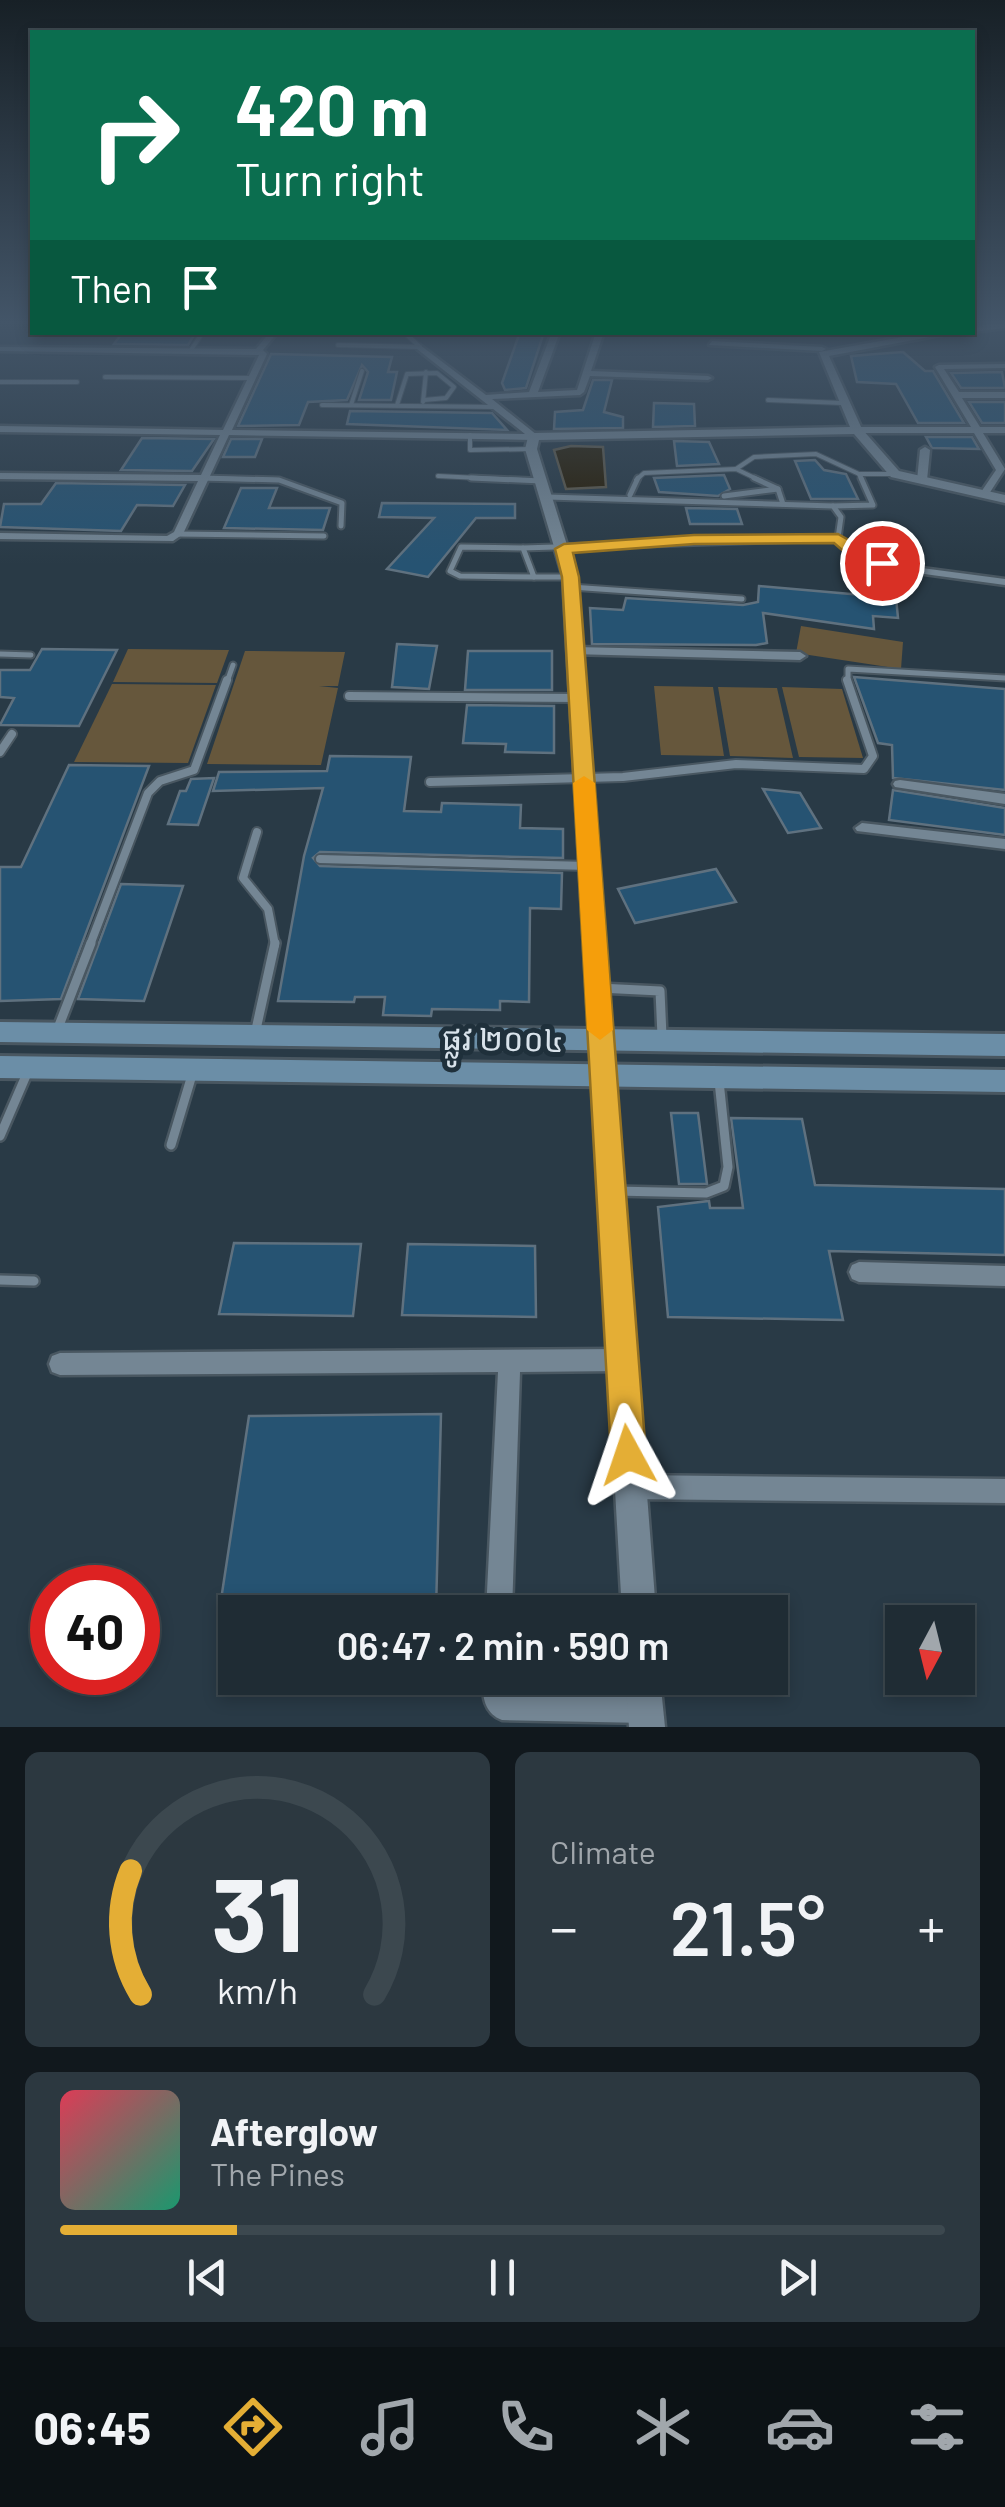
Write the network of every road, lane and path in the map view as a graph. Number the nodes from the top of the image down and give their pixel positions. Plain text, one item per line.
1 (239, 404) edge
2 (418, 404) edge
3 (438, 404) edge
4 (495, 404) edge
5 (843, 404) edge
6 (964, 404) edge
7 (322, 405) dead end
8 (351, 405) joint
9 (397, 406) joint
10 (498, 406) junction
11 (0, 429) edge
12 (857, 430) junction
13 (980, 430) junction
14 (1005, 430) edge
15 (225, 432) junction
16 (532, 443) junction
17 (925, 450) dead end
18 (736, 469) junction
19 (1003, 470) edge
20 (859, 474) junction
21 (896, 474) junction
22 (0, 476) edge
23 (438, 476) dead end
24 (202, 478) junction
25 (922, 480) junction
26 (545, 489) junction
27 (778, 489) junction
28 (984, 494) junction
29 (630, 495) junction
30 (724, 496) junction
31 (1004, 500) edge
32 (783, 504) junction
33 (833, 506) junction
34 (341, 526) dead end
35 (178, 534) junction
36 (0, 536) edge
37 (324, 536) dead end
38 (838, 538) junction
39 (522, 548) junction
40 (564, 549) junction
41 (898, 568) joint
42 (534, 576) junction
43 (570, 582) junction
44 (1005, 582) edge
45 (742, 599) dead end
46 (575, 651) junction
47 (0, 654) edge
48 (30, 655) dead end
49 (800, 656) dead end
50 (233, 665) dead end
51 (1005, 678) edge
52 (349, 696) dead end
53 (578, 698) junction
54 (12, 734) dead end
55 (0, 752) edge
56 (584, 779) junction
57 (430, 782) dead end
58 (900, 784) dead end
59 (1005, 799) edge
60 (862, 828) dead end
61 (257, 832) dead end
62 (1005, 844) edge
63 (320, 859) dead end
64 (589, 866) junction
65 (598, 988) junction
66 (0, 1032) edge
67 (56, 1032) junction
68 (255, 1034) junction
69 (601, 1040) junction
70 (662, 1040) junction
71 (1005, 1045) edge
72 (0, 1067) edge
73 (29, 1068) junction
74 (193, 1070) junction
75 (603, 1076) junction
76 (718, 1078) junction
77 (1005, 1081) edge
78 (0, 1136) edge
79 (170, 1146) dead end
80 (611, 1191) junction
81 (859, 1272) dead end
82 (1005, 1276) edge
83 (0, 1280) edge
84 (34, 1281) dead end
85 (621, 1360) junction
86 (508, 1363) junction
87 (60, 1364) dead end
88 (630, 1487) junction
89 (1005, 1491) edge
90 (500, 1595) edge
91 (638, 1595) edge
92 (495, 1695) edge
93 (645, 1705) edge

1 - 15 street
2 - 9 lane
3 - 10 lane
4 - 10 street
5 - 12 street
6 - 13 street
7 - 8 lane
8 - 9 lane
10 - 16 street
11 - 15 street
12 - 13 street
12 - 16 street
12 - 21 street
13 - 14 street
13 - 19 street
15 - 16 street
15 - 24 street
16 - 26 street
17 - 25 street
18 - 20 lane
18 - 27 lane
18 - 29 lane
19 - 28 street
20 - 21 lane
20 - 33 lane
21 - 25 street
22 - 24 street
23 - 26 lane
24 - 34 lane
24 - 35 street
25 - 28 street
26 - 29 lane
26 - 40 street
27 - 30 lane
27 - 32 lane
28 - 31 street
29 - 30 lane
30 - 32 lane
32 - 33 lane
33 - 38 lane
35 - 36 street
35 - 37 lane
38 - 40 lane
38 - 41 lane
39 - 40 lane
39 - 42 lane
39 - 42 lane
40 - 43 street
41 - 44 street
42 - 43 lane
43 - 45 lane
43 - 46 street
46 - 49 street
46 - 53 street
47 - 48 lane
50 - 67 lane
51 - 56 lane
52 - 53 lane
53 - 56 street
54 - 55 lane
56 - 57 lane
56 - 64 street
58 - 59 street
60 - 62 street
61 - 68 lane
63 - 64 lane
64 - 65 street
65 - 69 street
65 - 70 lane
66 - 67 main road, ផ្លូវ ២០០៤
67 - 68 main road, ផ្លូវ ២០០៤
68 - 69 main road, ផ្លូវ ២០០៤
69 - 70 main road, ផ្លូវ ២០០៤
69 - 75 street
70 - 71 main road, ផ្លូវ ២០០៤
72 - 73 main road, ផ្លូវ ២០០៤
73 - 74 main road, ផ្លូវ ២០០៤
73 - 78 lane
74 - 75 main road, ផ្លូវ ២០០៤
74 - 79 lane
75 - 76 main road, ផ្លូវ ២០០៤
75 - 80 street
76 - 77 main road, ផ្លូវ ២០០៤
76 - 80 lane
80 - 85 street
81 - 82 street
83 - 84 lane
85 - 86 street
85 - 88 street
86 - 87 street
86 - 90 street
88 - 89 street
88 - 91 street
92 - 93 street

